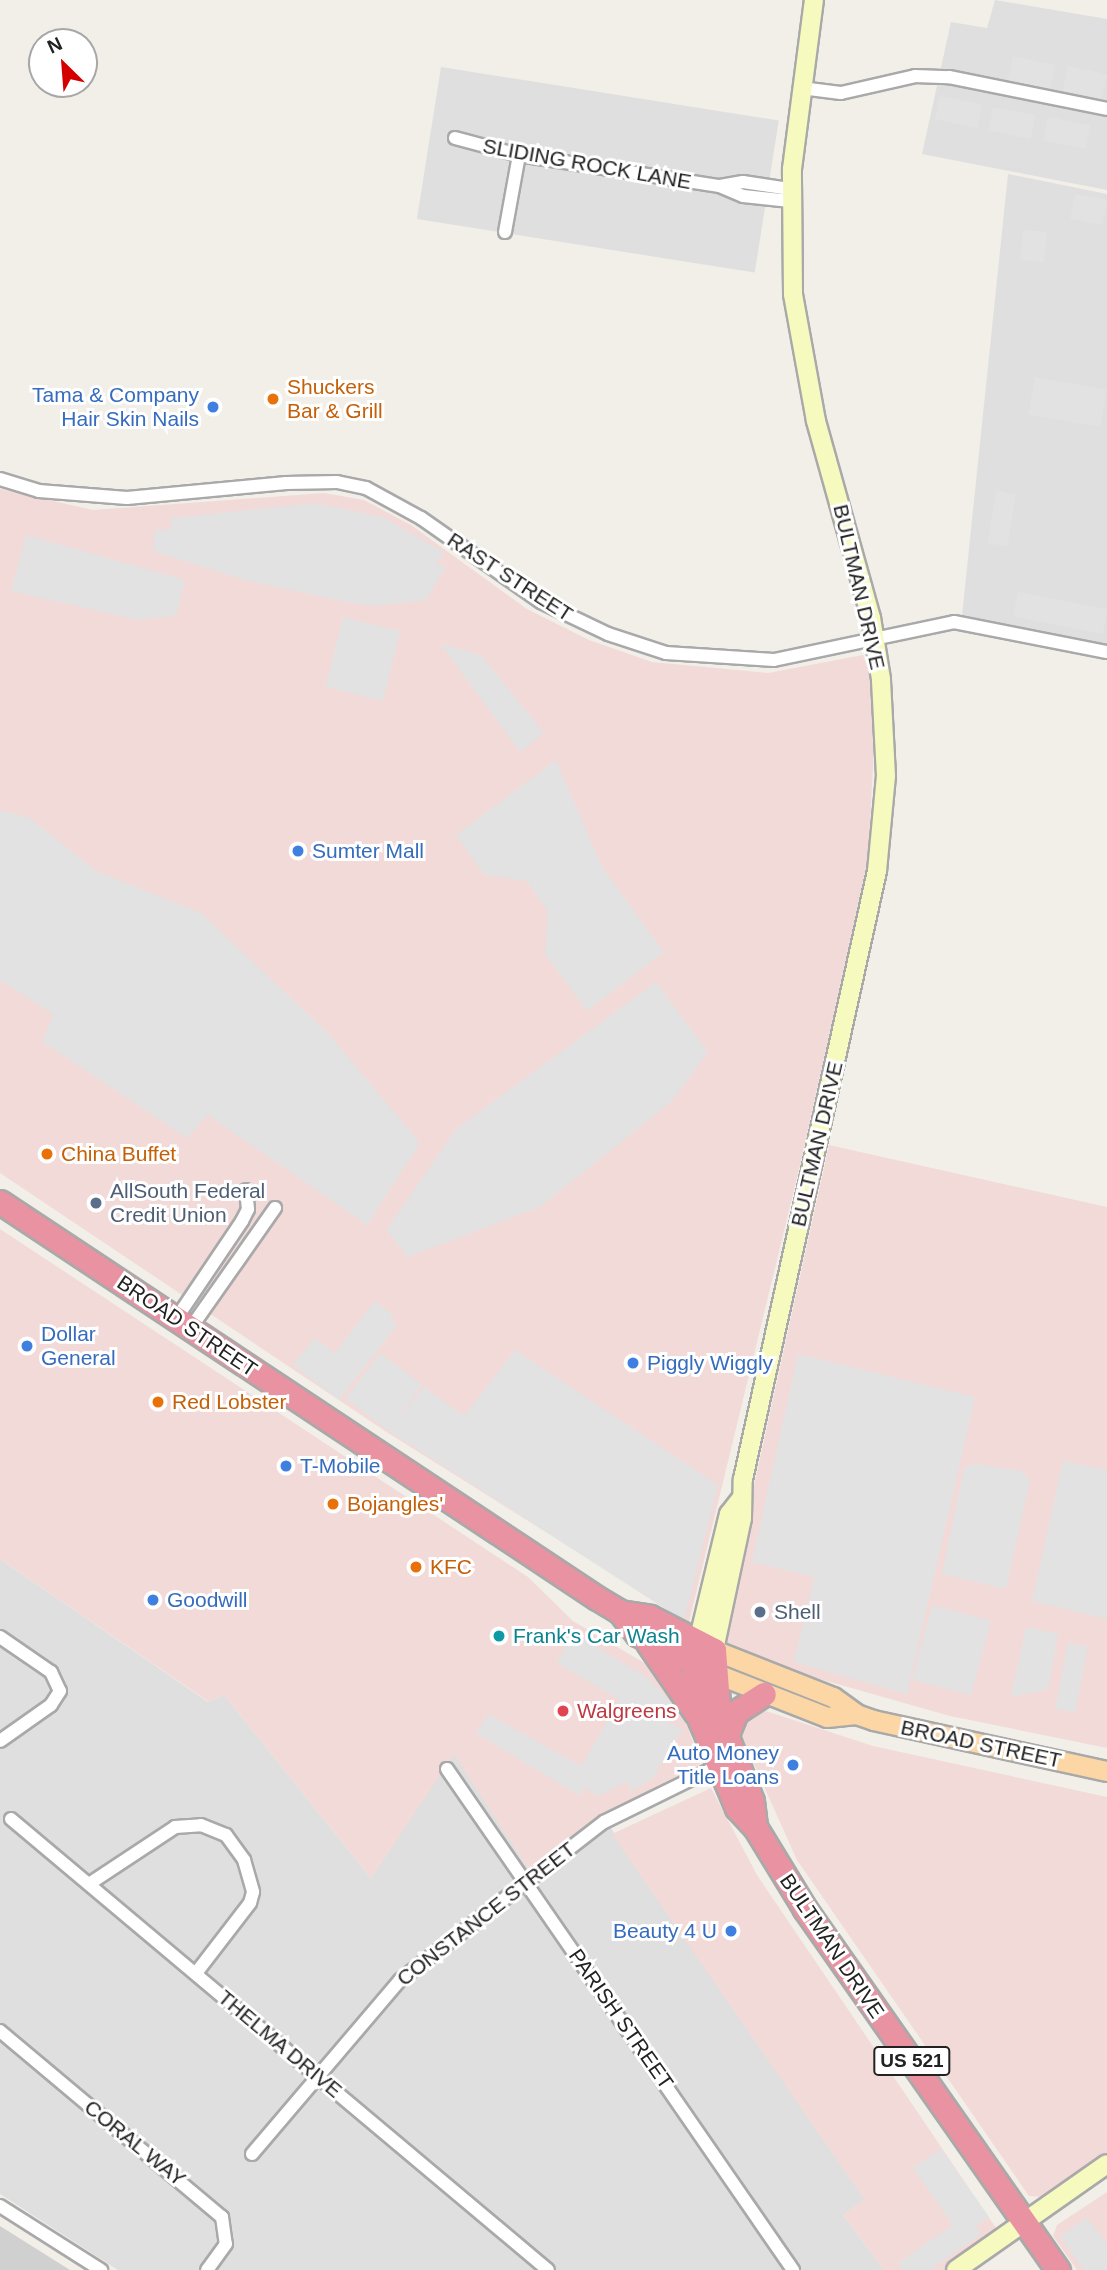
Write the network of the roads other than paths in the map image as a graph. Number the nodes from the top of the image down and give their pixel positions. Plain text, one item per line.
1 (814, 0) edge
2 (801, 88) junction
3 (1107, 109) edge
4 (455, 138) dead end
5 (519, 155) junction
6 (790, 195) junction
7 (505, 232) dead end
8 (0, 479) edge
9 (875, 637) junction
10 (1107, 652) edge
11 (246, 1190) dead end
12 (0, 1202) edge
13 (275, 1208) dead end
14 (183, 1324) junction
15 (620, 1612) junction
16 (0, 1637) edge
17 (644, 1637) junction
18 (704, 1657) junction
19 (764, 1694) junction
20 (856, 1714) junction
21 (700, 1720) junction
22 (0, 1741) edge
23 (726, 1754) junction
24 (447, 1769) dead end
25 (1107, 1770) edge
26 (11, 1819) dead end
27 (526, 1882) junction
28 (89, 1884) junction
29 (196, 1973) junction
30 (0, 2031) edge
31 (318, 2075) junction
32 (253, 2154) dead end
33 (1107, 2164) edge
34 (0, 2206) edge
35 (1026, 2224) junction
36 (101, 2270) edge
37 (206, 2270) edge
38 (548, 2270) edge
39 (793, 2270) edge
40 (956, 2270) edge
41 (1058, 2270) edge

1 - 2 street, BULTMAN DRIVE
2 - 3 street
2 - 6 street, BULTMAN DRIVE
4 - 5 street, SLIDING ROCK LANE
5 - 6 street, SLIDING ROCK LANE
5 - 7 street
6 - 9 street, BULTMAN DRIVE
8 - 9 street, RAST STREET
9 - 10 street, RAST STREET
9 - 18 street, BULTMAN DRIVE
11 - 14 street
12 - 14 highway, BROAD STREET / US 521
13 - 14 street
14 - 15 highway, BROAD STREET / US 521
15 - 17 highway, BROAD STREET / US 521
15 - 18 highway, BROAD STREET / US 521
16 - 22 street
17 - 18 highway, BROAD STREET
17 - 21 highway, US 521
18 - 19 main road, BROAD STREET
18 - 20 main road, BROAD STREET
18 - 21 highway, BULTMAN DRIVE
18 - 23 highway, BULTMAN DRIVE / US 521
19 - 20 main road, BROAD STREET
19 - 23 highway
20 - 25 main road, BROAD STREET
21 - 23 highway, BULTMAN DRIVE / US 521
23 - 27 street, CONSTANCE STREET
23 - 35 highway, BULTMAN DRIVE / US 521
24 - 27 street, PARISH STREET
26 - 28 street, THELMA DRIVE
27 - 31 street, CONSTANCE STREET
27 - 39 street, PARISH STREET
28 - 29 street, THELMA DRIVE
28 - 29 street
29 - 31 street, THELMA DRIVE
30 - 37 street, CORAL WAY
31 - 32 street, CONSTANCE STREET
31 - 38 street, THELMA DRIVE
33 - 35 street
34 - 36 street
35 - 40 street
35 - 41 highway, BULTMAN DRIVE / US 521

